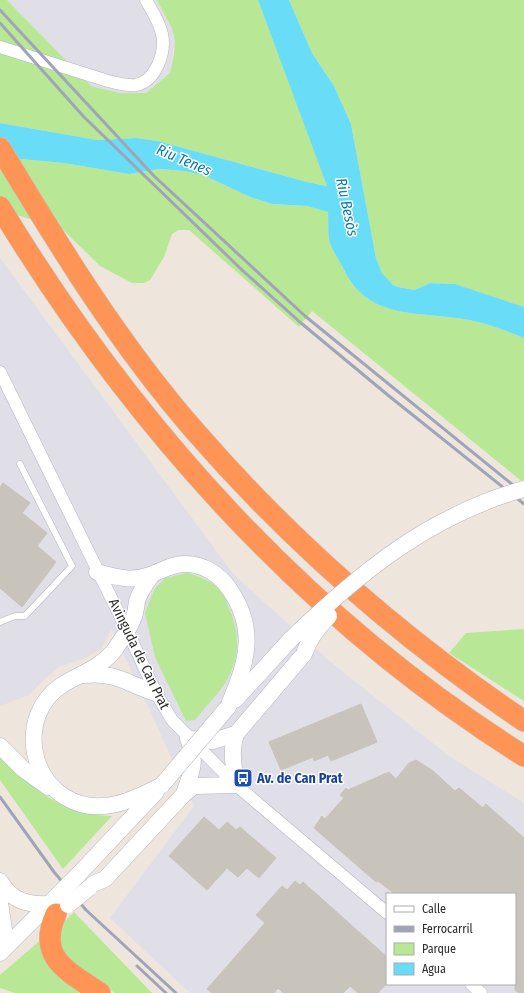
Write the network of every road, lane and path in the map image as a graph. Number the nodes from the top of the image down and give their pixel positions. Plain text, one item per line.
1 (146, 0) edge
2 (0, 47) edge
3 (0, 148) edge
4 (3, 212) edge
5 (0, 372) edge
6 (20, 464) dead end
7 (524, 489) edge
8 (365, 571) junction
9 (97, 572) junction
10 (152, 575) junction
11 (0, 622) edge
12 (127, 630) junction
13 (81, 675) junction
14 (156, 693) junction
15 (228, 707) junction
16 (524, 721) edge
17 (236, 734) junction
18 (188, 738) junction
19 (0, 746) edge
20 (524, 756) edge
21 (162, 785) junction
22 (236, 785) junction
23 (53, 789) junction
24 (184, 794) junction
25 (132, 818) junction
26 (0, 881) edge
27 (91, 886) junction
28 (0, 903) edge
29 (58, 905) junction
30 (386, 912) edge
31 (6, 945) edge
32 (0, 954) edge
33 (472, 985) edge
34 (100, 993) edge
35 (482, 993) edge

1 - 2 street
3 - 16 highway
4 - 20 highway
5 - 9 street, Avinguda de Can Prat
6 - 11 lane
7 - 8 street, bridge
8 - 15 street, bridge
8 - 17 street, bridge
9 - 10 street
9 - 12 street, Avinguda de Can Prat
10 - 12 street
10 - 15 street
12 - 13 street
12 - 14 street, Avinguda de Can Prat
13 - 14 street
13 - 23 street
14 - 18 street, Avinguda de Can Prat
15 - 21 street, bridge
17 - 18 street
17 - 22 street
18 - 22 street, Avinguda de Can Prat
18 - 24 street
19 - 23 street
21 - 23 street
21 - 25 street
22 - 24 street
22 - 30 street, Avinguda de Can Prat
24 - 27 street
25 - 27 street
25 - 29 street, bridge
26 - 29 street
27 - 29 street, bridge
28 - 31 street
29 - 31 street
29 - 34 highway
31 - 32 street
33 - 35 street

